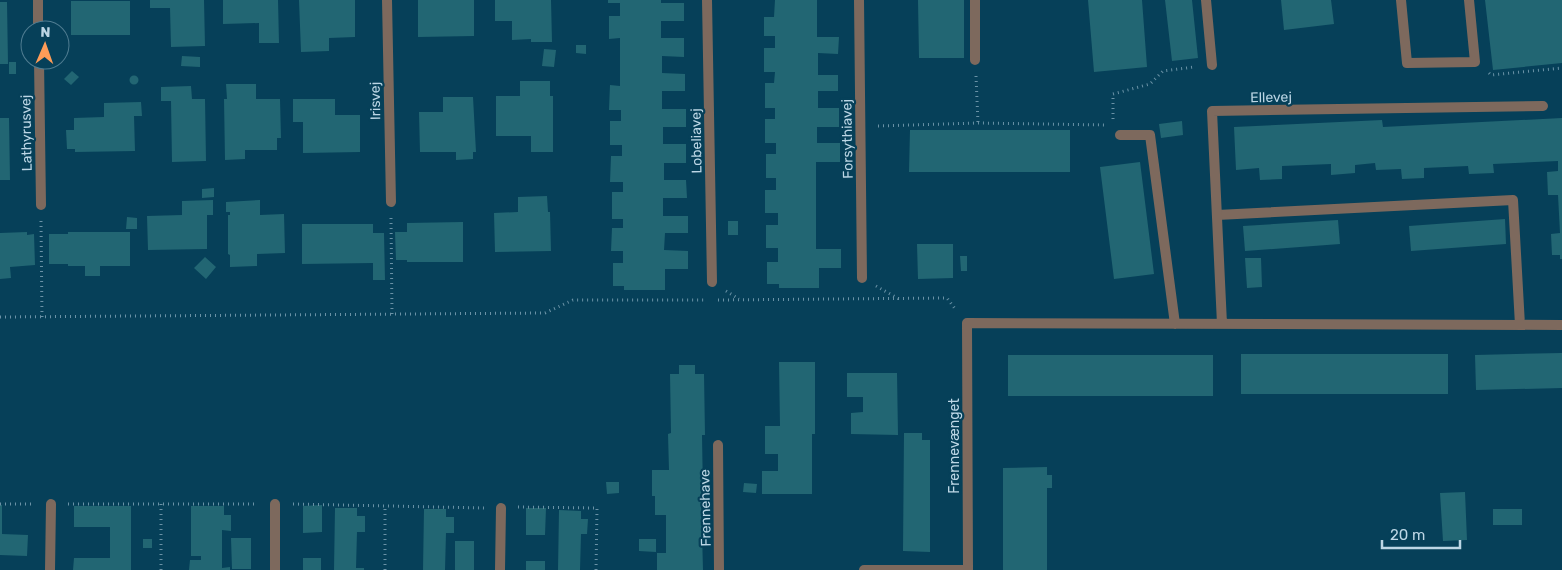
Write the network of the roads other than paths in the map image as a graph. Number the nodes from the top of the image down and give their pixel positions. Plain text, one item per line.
1 (38, 0) edge
2 (388, 0) edge
3 (707, 0) edge
4 (859, 0) edge
5 (974, 0) edge
6 (1206, 0) edge
7 (1401, 0) edge
8 (1469, 0) edge
9 (38, 20) edge
10 (975, 60) road end
11 (1212, 65) road end
12 (39, 70) edge
13 (1543, 106) dead end
14 (1120, 135) dead end
15 (391, 202) road end
16 (40, 206) road end
17 (1217, 215) junction
18 (862, 278) road end
19 (712, 282) dead end
20 (1175, 324) junction
21 (1222, 324) junction
22 (1520, 325) junction
23 (1562, 325) edge
24 (718, 445) dead end
25 (51, 504) road end
26 (275, 504) road end
27 (501, 508) road end
28 (50, 570) edge
29 (275, 570) edge
30 (500, 570) edge
31 (719, 570) edge
32 (864, 570) edge
33 (968, 570) edge

1 - 9 street
2 - 15 street, Irisvej
3 - 19 street, Lobeliavej
4 - 18 street, Forsythiavej
5 - 10 street
6 - 11 street
7 - 8 street
12 - 16 street, Lathyrusvej
13 - 17 street, Ellevej
14 - 20 street
17 - 21 street, Ellevej
17 - 22 street
20 - 21 street
20 - 33 street, Frennevænget
21 - 22 street
22 - 23 street
24 - 31 street, Frennehave
25 - 28 street
26 - 29 street
27 - 30 street
32 - 33 street

